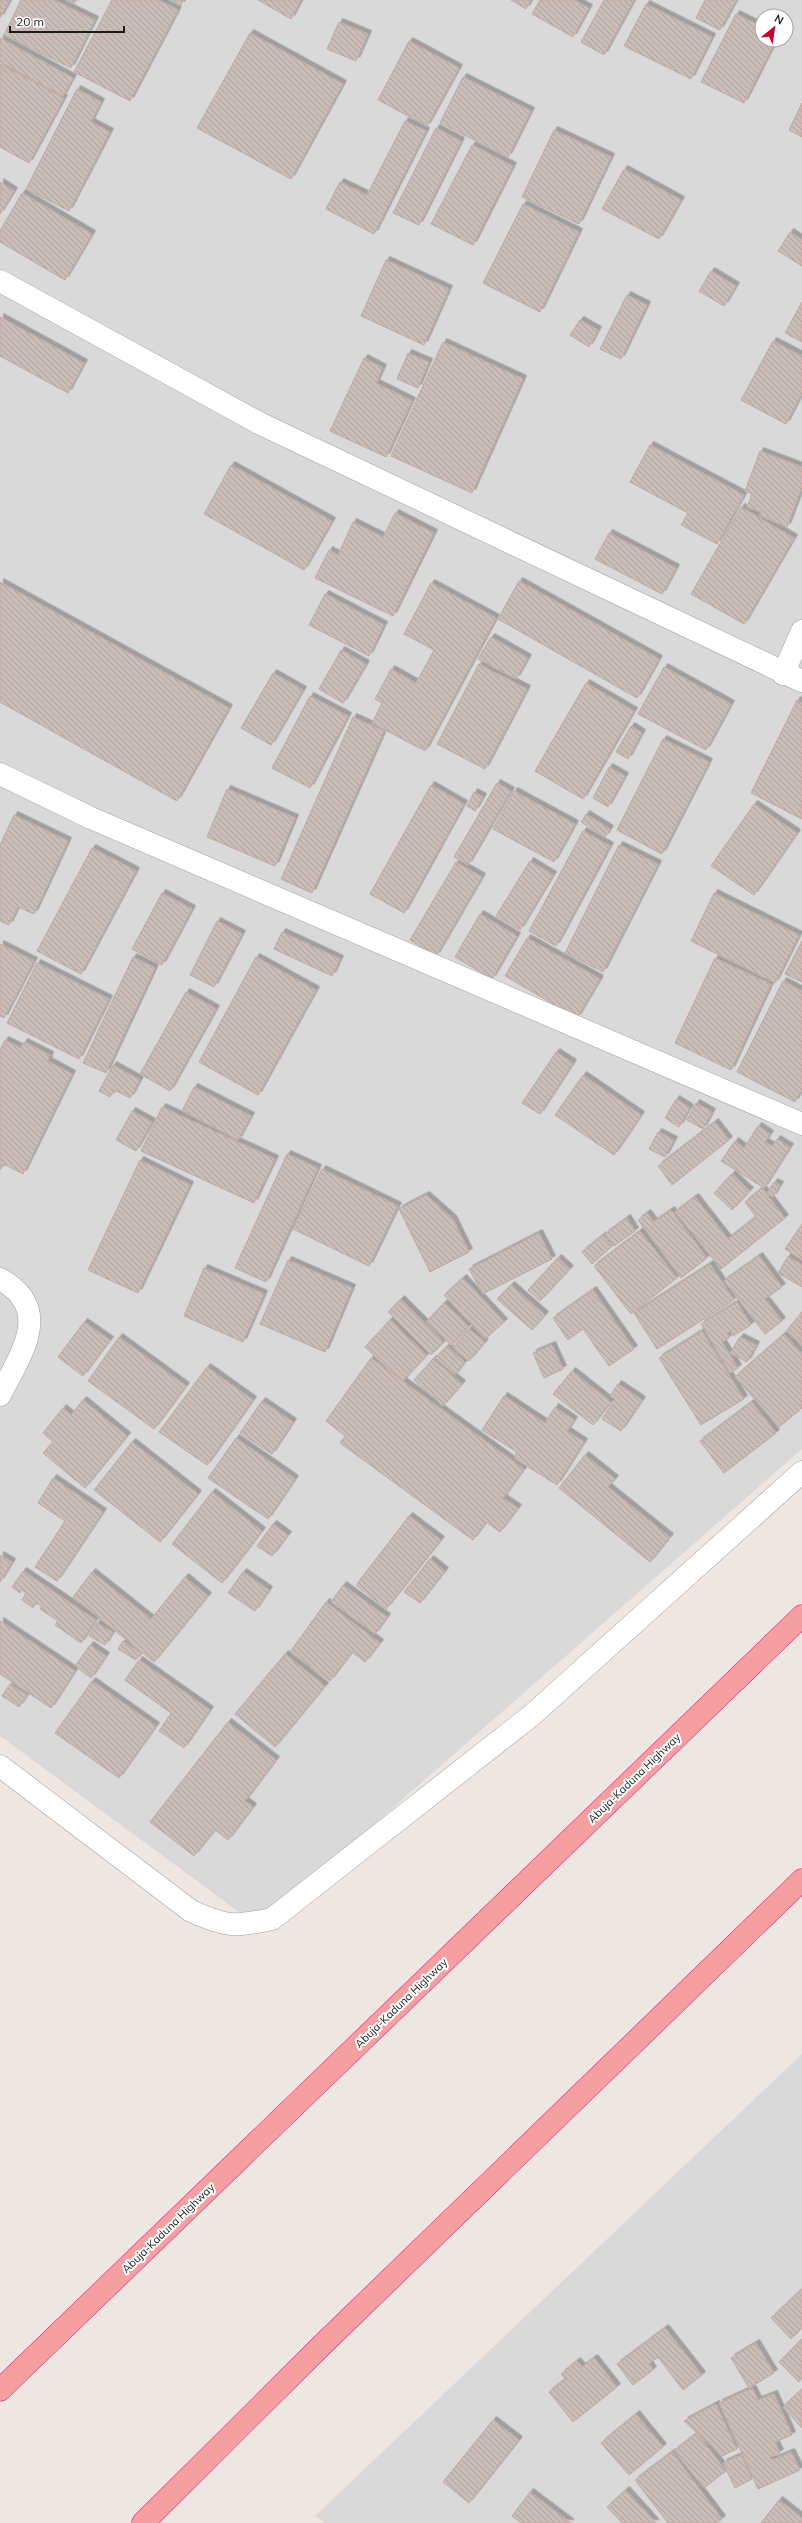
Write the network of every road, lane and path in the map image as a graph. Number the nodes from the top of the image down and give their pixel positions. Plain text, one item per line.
1 (0, 281) edge
2 (802, 631) edge
3 (793, 678) edge
4 (0, 774) edge
5 (802, 1124) edge
6 (0, 1279) edge
7 (0, 1396) edge
8 (802, 1472) edge
9 (802, 1616) edge
10 (0, 1766) edge
11 (802, 1880) edge
12 (0, 2390) edge
13 (143, 2523) edge

1 - 3 street
2 - 3 street
4 - 5 street
6 - 7 street
8 - 10 street
9 - 12 highway, Abuja-Kaduna Highway
11 - 13 highway

